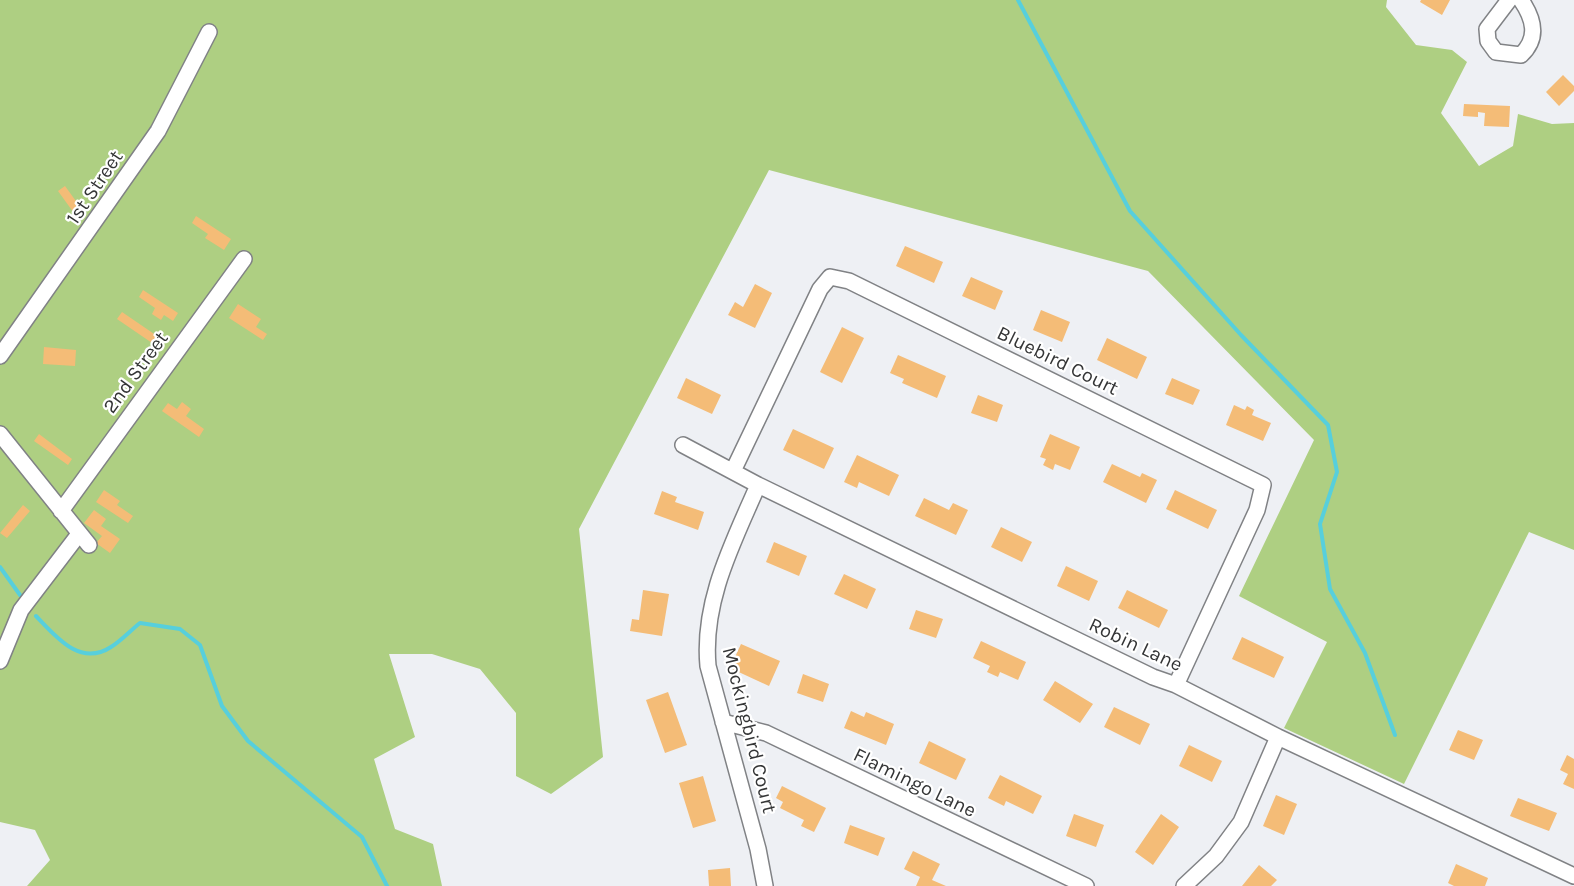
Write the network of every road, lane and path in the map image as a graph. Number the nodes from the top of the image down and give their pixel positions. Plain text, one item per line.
1 (1509, 0) edge
2 (1521, 0) edge
3 (209, 32) dead end
4 (244, 259) dead end
5 (0, 356) edge
6 (0, 434) edge
7 (683, 445) dead end
8 (733, 471) junction
9 (758, 485) junction
10 (61, 511) junction
11 (0, 661) edge
12 (1176, 685) junction
13 (723, 722) junction
14 (1278, 737) junction
15 (1574, 876) edge
16 (765, 886) edge
17 (1086, 886) edge
18 (1184, 886) edge

1 - 2 street
3 - 5 street, 1st Street
4 - 10 street, 2nd Street
6 - 10 street
7 - 8 street, Robin Lane
8 - 9 street, Robin Lane
8 - 12 street, Bluebird Court
9 - 12 street, Robin Lane
9 - 13 street, Mockingbird Court
10 - 11 street
12 - 14 street, Robin Lane
13 - 16 street, Mockingbird Court
13 - 17 street, Flamingo Lane
14 - 15 street, Robin Lane
14 - 18 street

